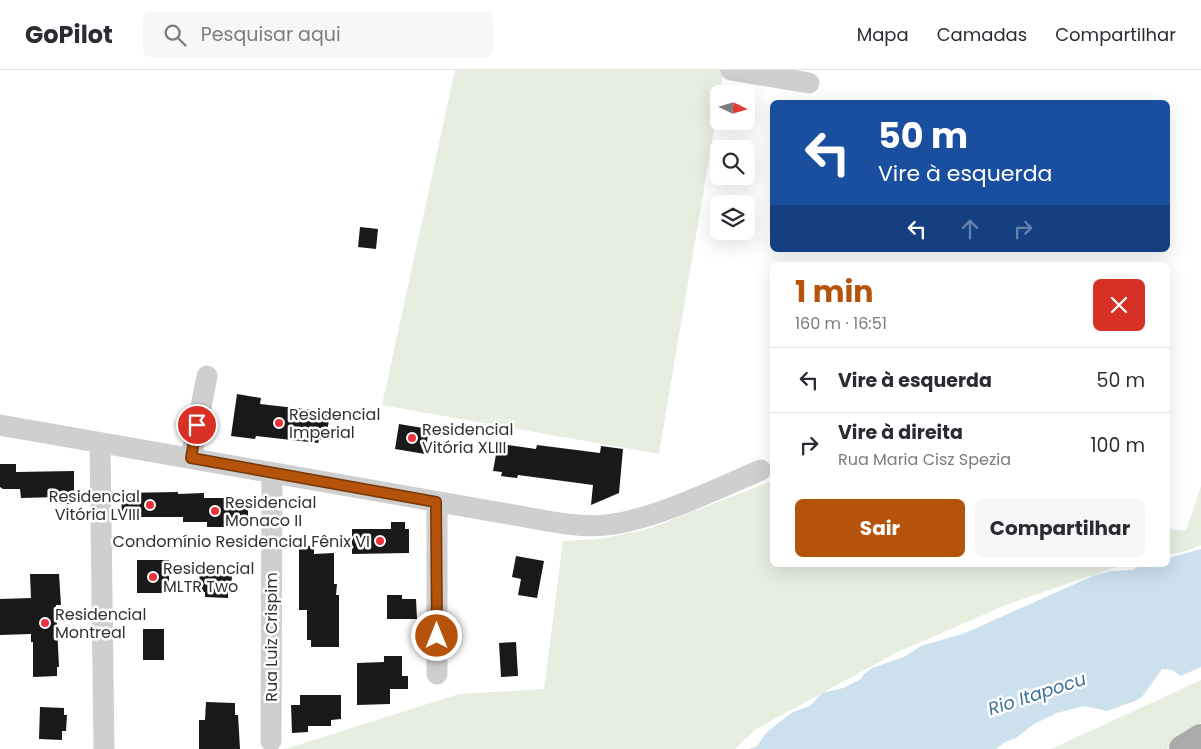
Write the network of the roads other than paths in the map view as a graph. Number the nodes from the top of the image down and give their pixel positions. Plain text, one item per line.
1 (731, 70) edge
2 (809, 83) dead end
3 (207, 376) dead end
4 (0, 425) edge
5 (100, 443) junction
6 (191, 458) junction
7 (761, 470) dead end
8 (272, 473) junction
9 (436, 502) junction
10 (437, 674) dead end
11 (1201, 738) edge
12 (271, 741) dead end
13 (104, 749) edge
14 (1183, 749) edge

1 - 2 street
3 - 6 street
4 - 5 street
5 - 6 street
5 - 13 street
6 - 8 street
7 - 9 street
8 - 9 street
8 - 12 street, Rua Luiz Crispim
9 - 10 street
11 - 14 main road

